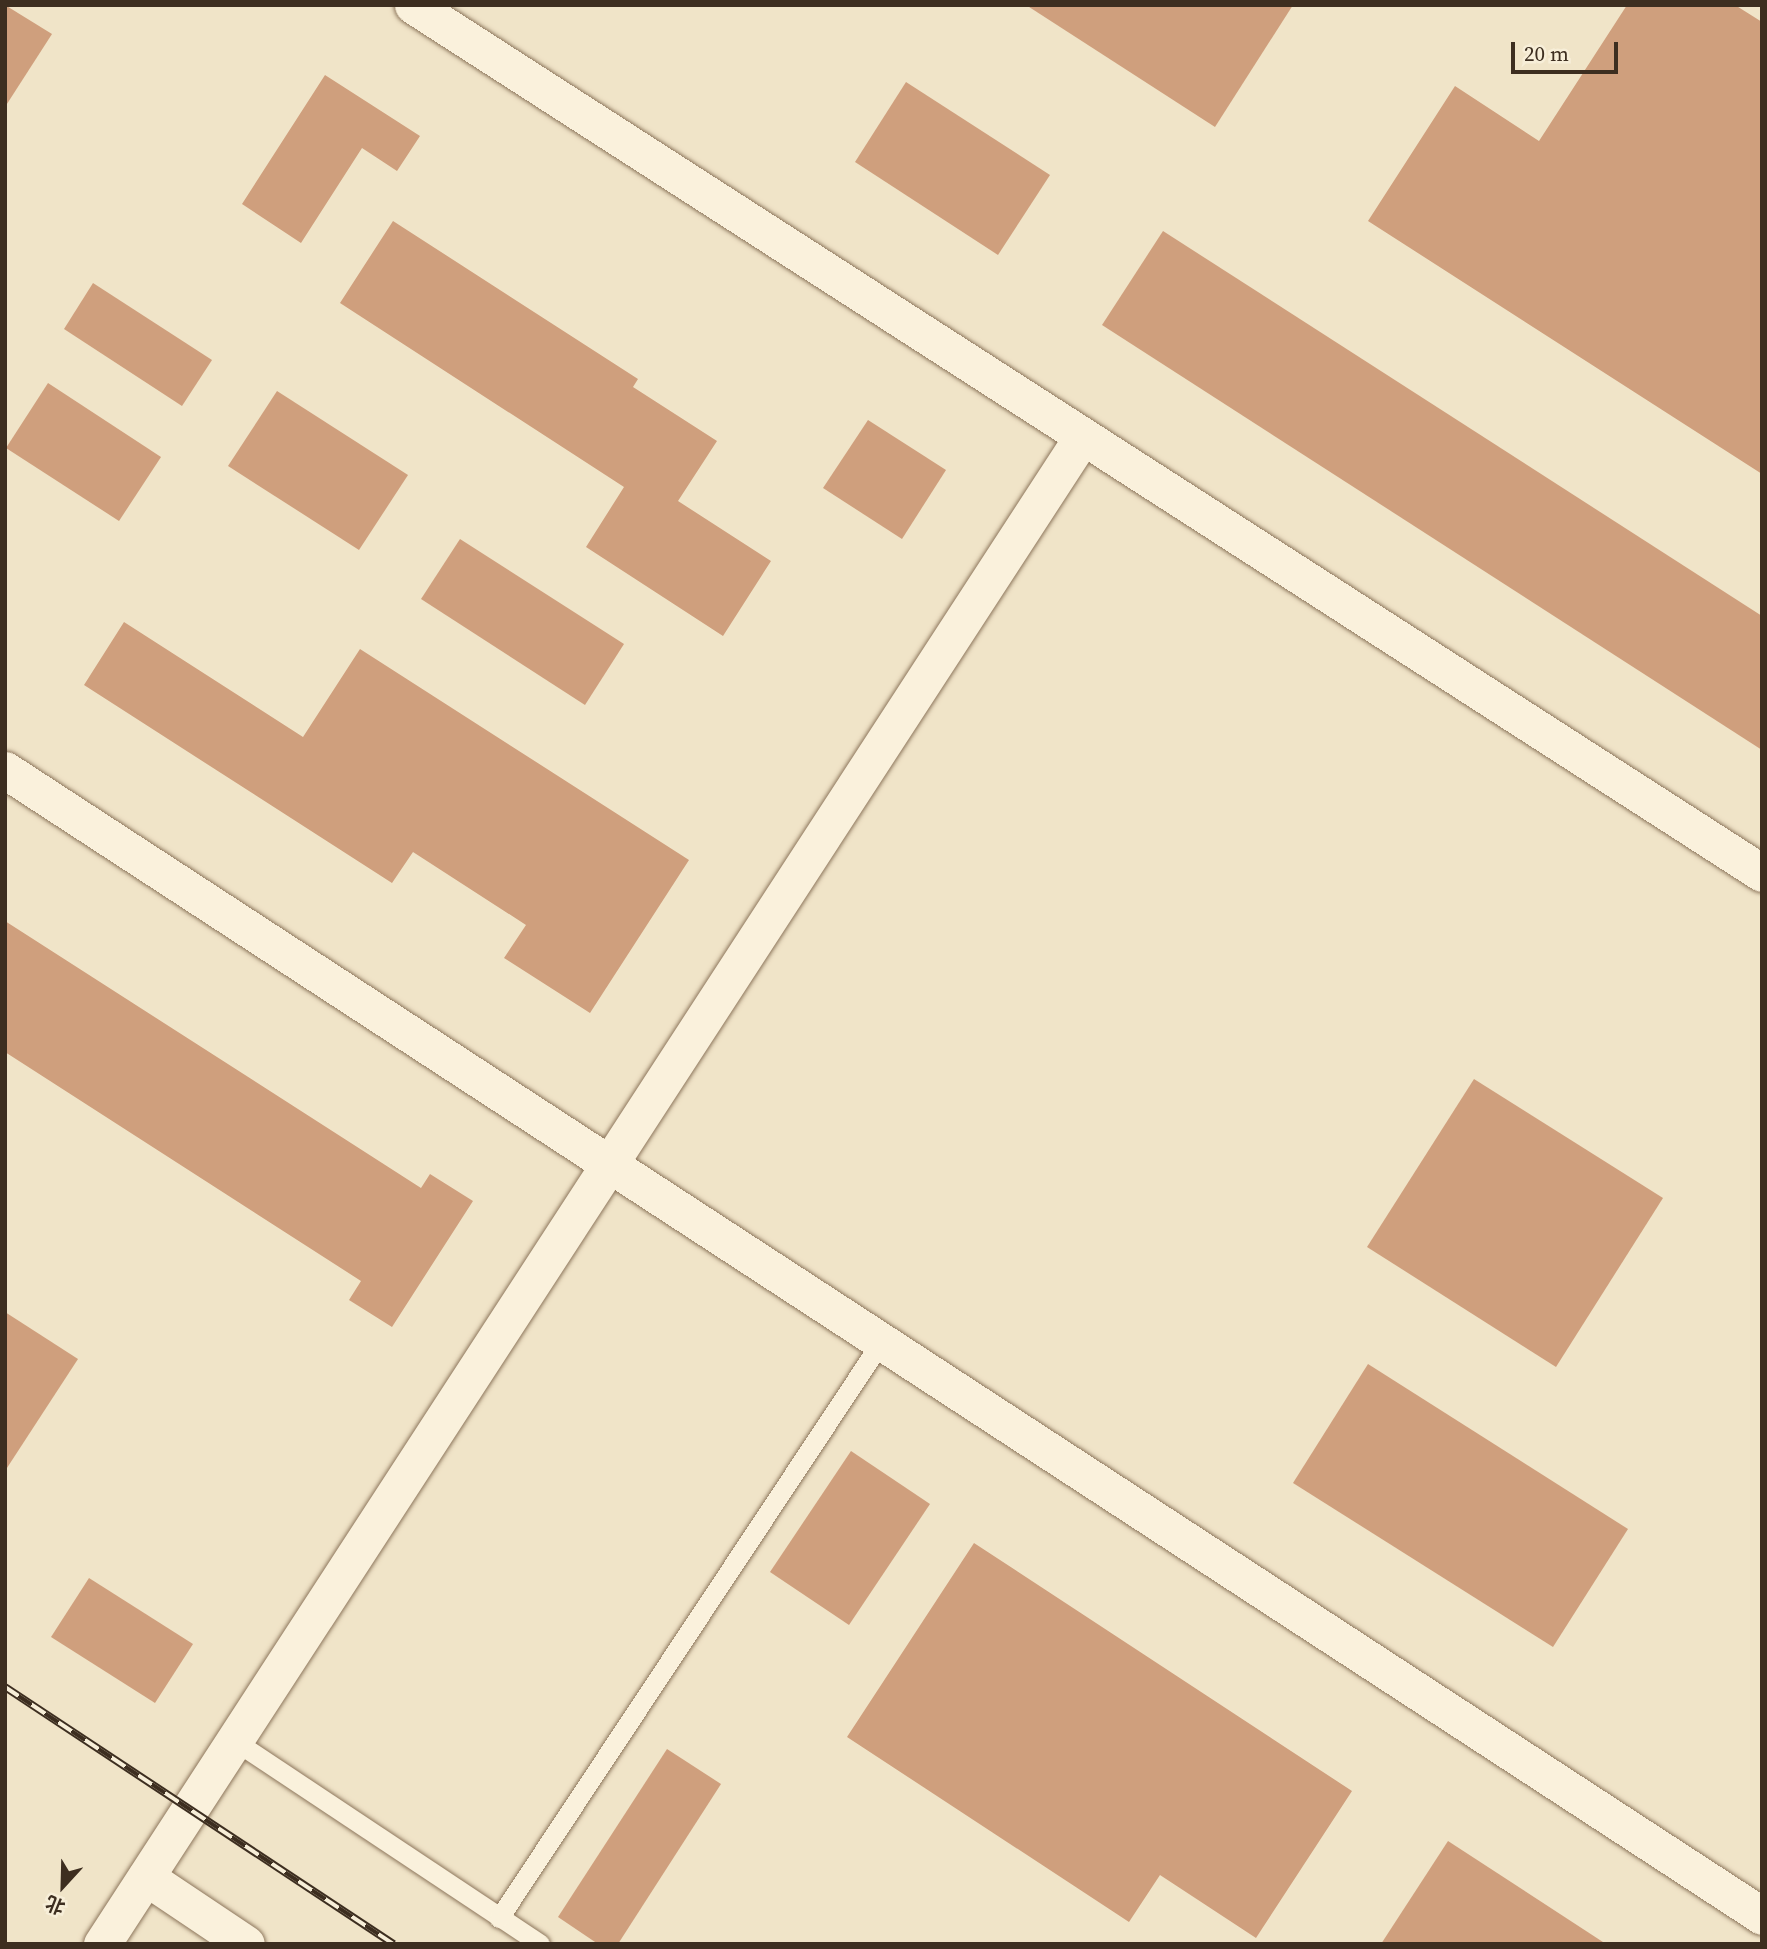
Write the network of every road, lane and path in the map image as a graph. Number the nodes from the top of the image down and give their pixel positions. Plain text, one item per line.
1 (413, 5) edge
2 (1082, 437) junction
3 (5, 770) edge
4 (1762, 873) edge
5 (610, 1166) junction
6 (881, 1342) junction
7 (235, 1741) junction
8 (146, 1877) junction
9 (1762, 1916) edge
10 (499, 1918) junction
11 (102, 1944) edge
12 (246, 1944) edge
13 (540, 1944) edge

1 - 2 street
2 - 4 street
2 - 5 street
3 - 5 street
5 - 6 street
5 - 7 street
6 - 9 street
6 - 10 lane
7 - 8 street
7 - 10 lane
8 - 11 street
8 - 12 street
10 - 13 lane

